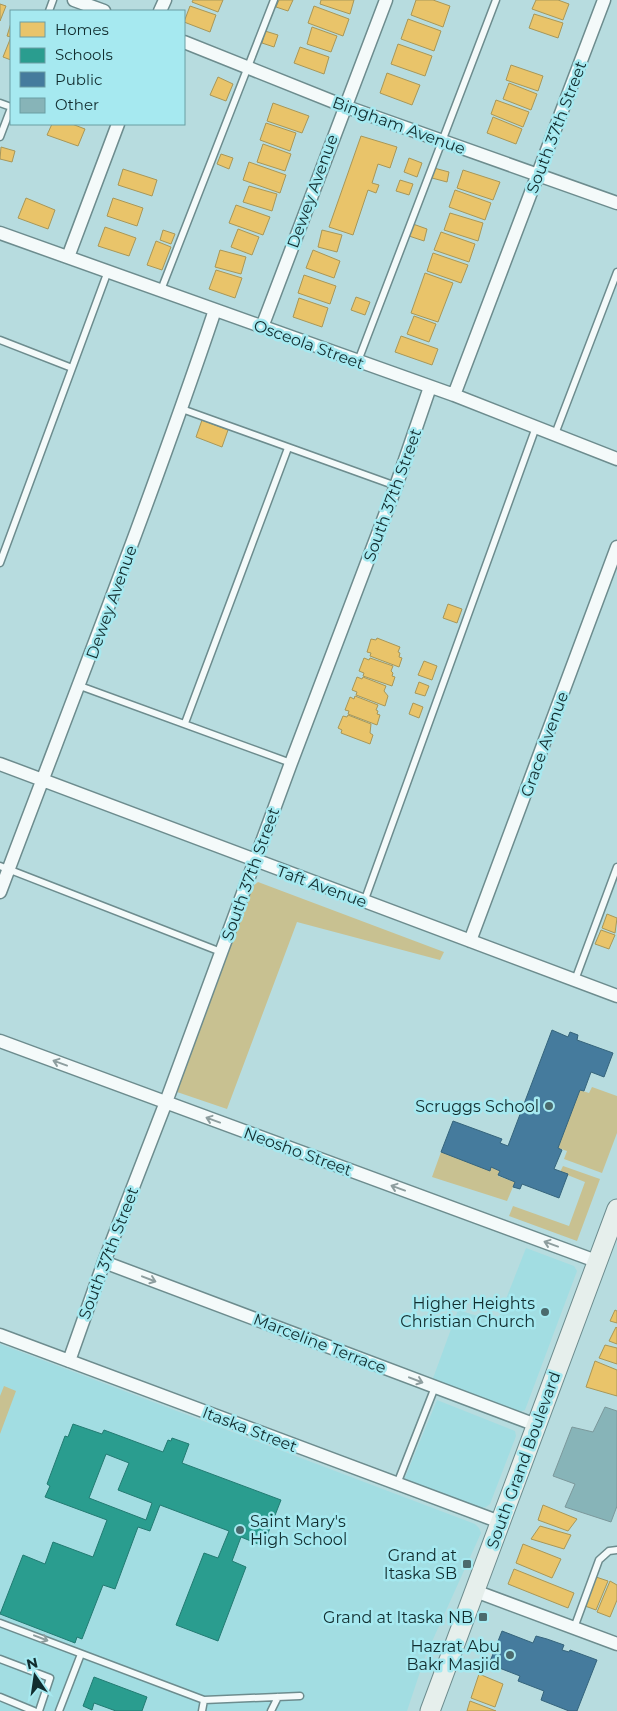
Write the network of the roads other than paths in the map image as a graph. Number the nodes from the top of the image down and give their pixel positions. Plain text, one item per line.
1 (74, 0) edge
2 (274, 0) edge
3 (386, 0) edge
4 (496, 0) edge
5 (604, 0) edge
6 (101, 10) edge
7 (185, 42) edge
8 (249, 68) junction
9 (344, 106) junction
10 (10, 111) edge
11 (118, 125) edge
12 (0, 137) edge
13 (441, 140) junction
14 (538, 176) junction
15 (617, 204) edge
16 (0, 234) edge
17 (68, 257) junction
18 (108, 271) junction
19 (617, 272) edge
20 (161, 290) junction
21 (215, 310) junction
22 (262, 327) junction
23 (0, 340) edge
24 (358, 361) junction
25 (72, 368) junction
26 (430, 387) junction
27 (454, 395) junction
28 (182, 409) junction
29 (536, 427) junction
30 (555, 434) junction
31 (288, 448) junction
32 (617, 459) edge
33 (396, 486) junction
34 (617, 547) edge
35 (0, 563) edge
36 (80, 686) junction
37 (185, 723) junction
38 (290, 763) junction
39 (0, 764) edge
40 (42, 781) junction
41 (255, 862) junction
42 (4, 867) edge
43 (617, 867) edge
44 (0, 892) edge
45 (364, 902) junction
46 (470, 941) junction
47 (221, 952) junction
48 (575, 980) junction
49 (617, 996) edge
50 (0, 1041) edge
51 (166, 1102) junction
52 (617, 1209) edge
53 (596, 1261) junction
54 (104, 1262) junction
55 (0, 1335) edge
56 (69, 1361) junction
57 (435, 1387) junction
58 (536, 1425) junction
59 (398, 1484) junction
60 (500, 1522) junction
61 (617, 1549) edge
62 (475, 1591) junction
63 (0, 1623) edge
64 (574, 1628) junction
65 (617, 1644) edge
66 (81, 1654) junction
67 (0, 1659) edge
68 (300, 1696) dead end
69 (0, 1697) edge
70 (278, 1697) junction
71 (204, 1700) junction
72 (34, 1711) edge
73 (39, 1711) edge
74 (59, 1711) edge
75 (202, 1711) edge
76 (271, 1711) edge
77 (430, 1711) edge

1 - 6 street
2 - 8 lane
3 - 9 street, Dewey Avenue
4 - 13 lane
5 - 14 street, South 37th Street
7 - 8 street, Bingham Avenue
8 - 9 street, Bingham Avenue
8 - 20 lane
9 - 13 street, Bingham Avenue
9 - 22 street, Dewey Avenue
10 - 12 lane
11 - 17 street
13 - 14 street, Bingham Avenue
13 - 24 lane
14 - 15 street, Bingham Avenue
14 - 27 street, South 37th Street
16 - 17 street, Osceola Street
17 - 18 street, Osceola Street
18 - 20 street, Osceola Street
18 - 25 lane
19 - 30 lane
20 - 21 street, Osceola Street
21 - 22 street, Osceola Street
21 - 28 street, Dewey Avenue
22 - 24 street, Osceola Street
23 - 25 lane
24 - 26 street, Osceola Street
25 - 35 lane
26 - 27 street, Osceola Street
26 - 33 street, South 37th Street
27 - 29 street, Osceola Street
28 - 31 lane
28 - 36 street, Dewey Avenue
29 - 30 street, Osceola Street
29 - 45 lane
30 - 32 street, Osceola Street
31 - 33 lane
31 - 37 lane
33 - 38 street, South 37th Street
34 - 46 street, Grace Avenue
36 - 37 lane
36 - 40 street, Dewey Avenue
37 - 38 lane
38 - 41 street, South 37th Street
39 - 40 street, Taft Avenue
40 - 41 street, Taft Avenue
40 - 42 street, Dewey Avenue
41 - 45 street, Taft Avenue
41 - 47 street, South 37th Street
42 - 44 street, Dewey Avenue
42 - 47 lane
43 - 48 lane
45 - 46 street, Taft Avenue
46 - 48 street, Taft Avenue
47 - 51 street, South 37th Street
48 - 49 street, Taft Avenue
51 -> 50 street, Neosho Street
53 -> 51 street, Neosho Street
51 - 54 street, South 37th Street
52 - 53 main road, South Grand Boulevard
53 - 58 main road, South Grand Boulevard
54 - 56 street, South 37th Street
54 -> 57 street, Marceline Terrace
55 - 56 street, Itaska Street
56 - 59 street, Itaska Street
57 - 58 street, Marceline Terrace
57 - 59 lane
58 - 60 main road, South Grand Boulevard
59 - 60 street, Itaska Street
60 - 62 main road, South Grand Boulevard
61 - 64 lane
62 - 64 street
62 - 77 main road, South Grand Boulevard
63 -> 66 lane
64 - 65 street
66 - 71 lane
66 - 74 lane
67 - 73 lane
68 - 70 lane
69 - 72 lane
70 - 71 lane
70 - 76 lane
71 - 75 lane

